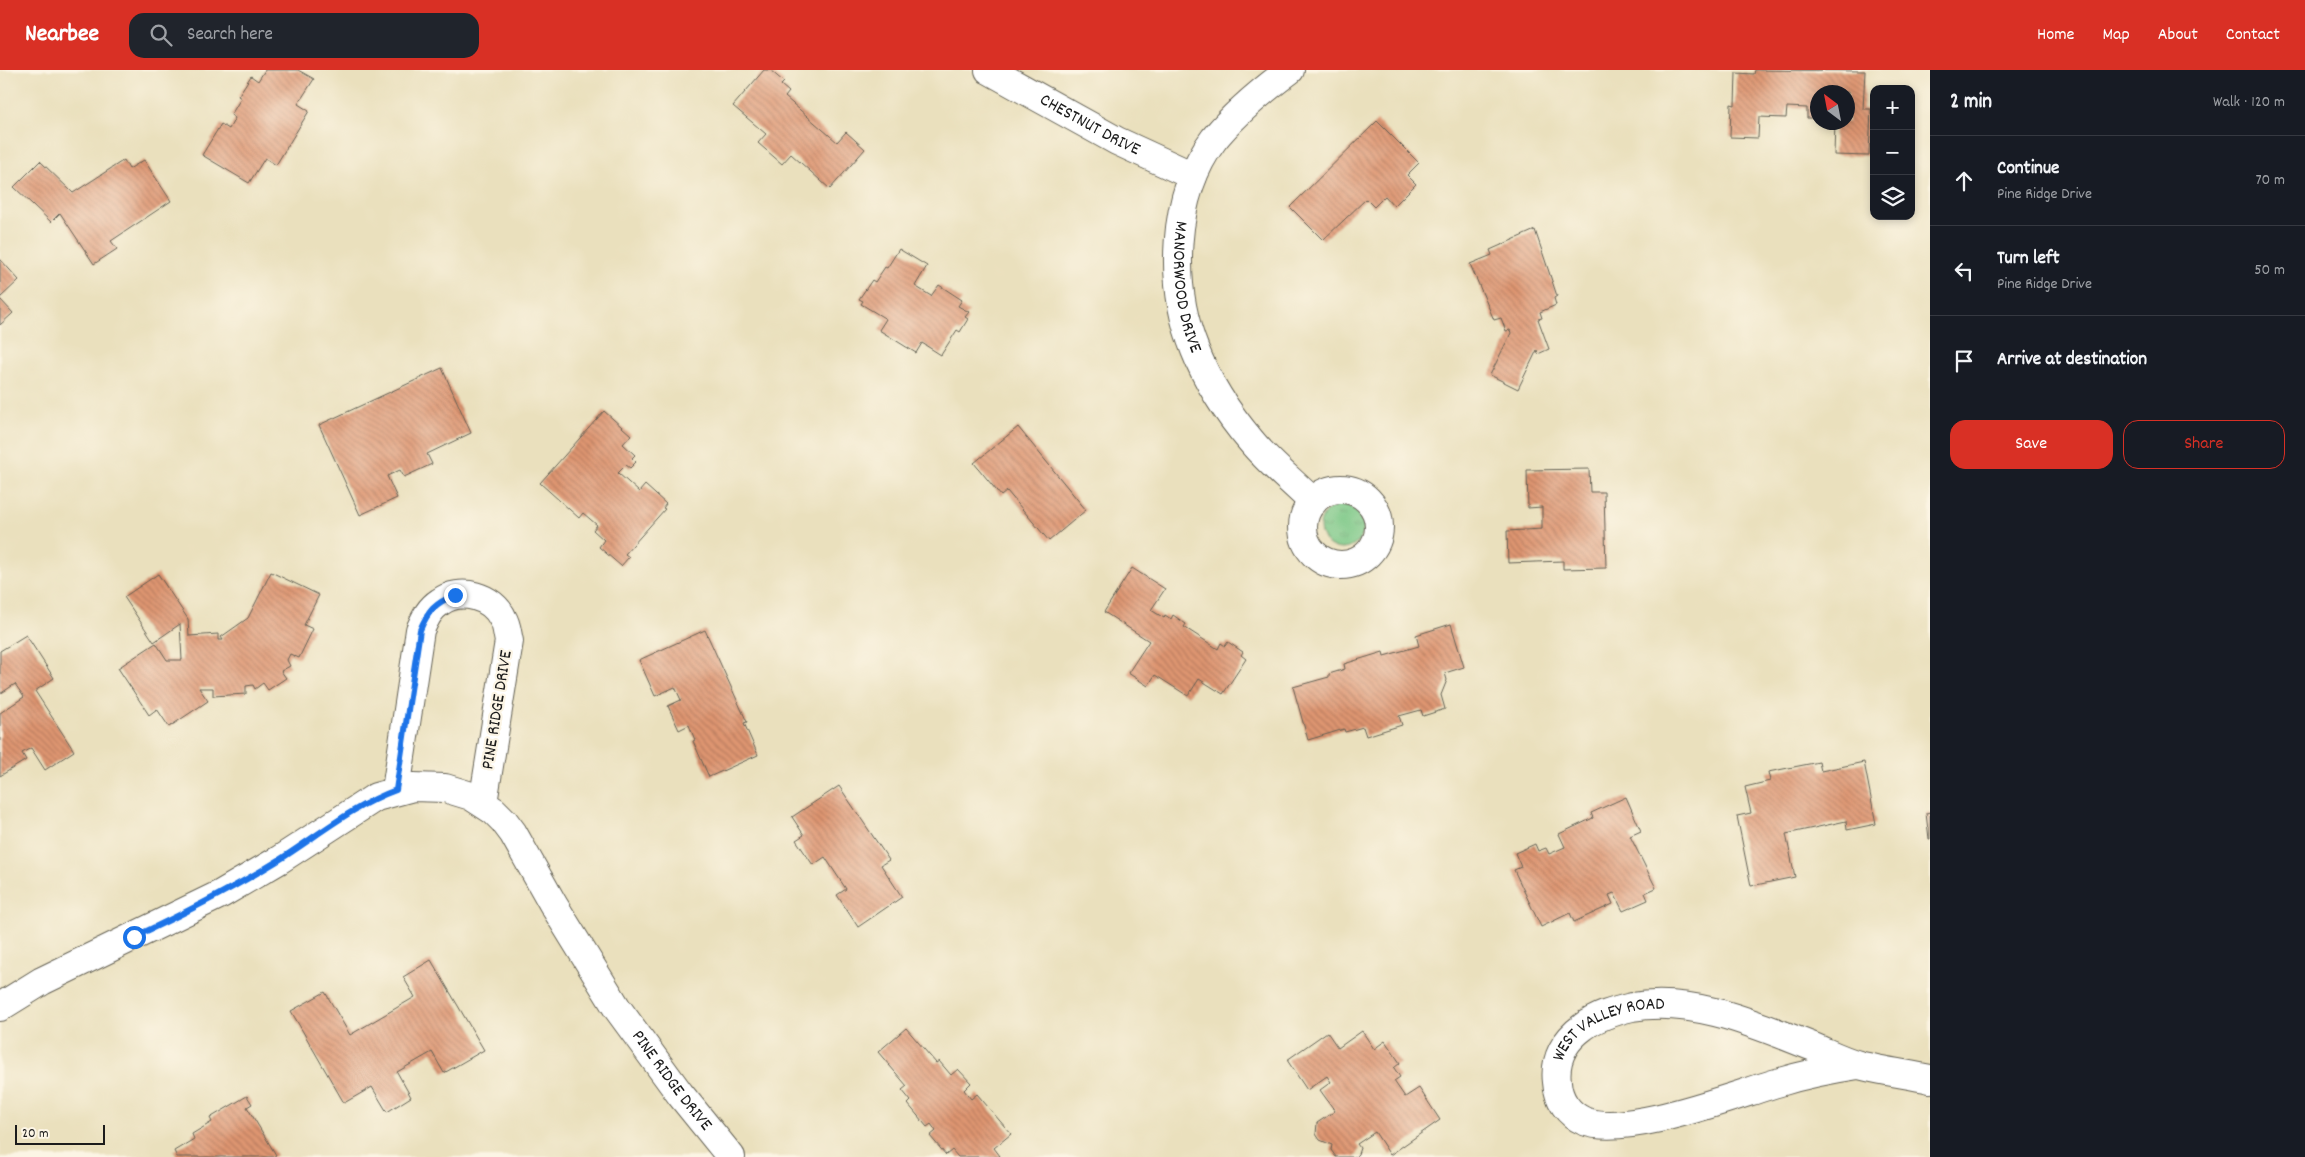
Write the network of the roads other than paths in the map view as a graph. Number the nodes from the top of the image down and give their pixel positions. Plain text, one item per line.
1 (989, 70) edge
2 (1290, 70) edge
3 (1193, 176) junction
4 (1313, 502) dead end
5 (396, 790) junction
6 (482, 803) junction
7 (0, 1007) edge
8 (1858, 1065) junction
9 (1930, 1079) edge
10 (731, 1157) edge

1 - 3 street, CHESTNUT DRIVE
2 - 3 street, MANORWOOD DRIVE
3 - 4 street, MANORWOOD DRIVE
5 - 6 street, PINE RIDGE DRIVE
5 - 6 street, PINE RIDGE DRIVE
5 - 7 street, PINE RIDGE DRIVE
6 - 10 street, PINE RIDGE DRIVE
8 - 8 street, WEST VALLEY ROAD
8 - 9 street, WEST VALLEY ROAD

